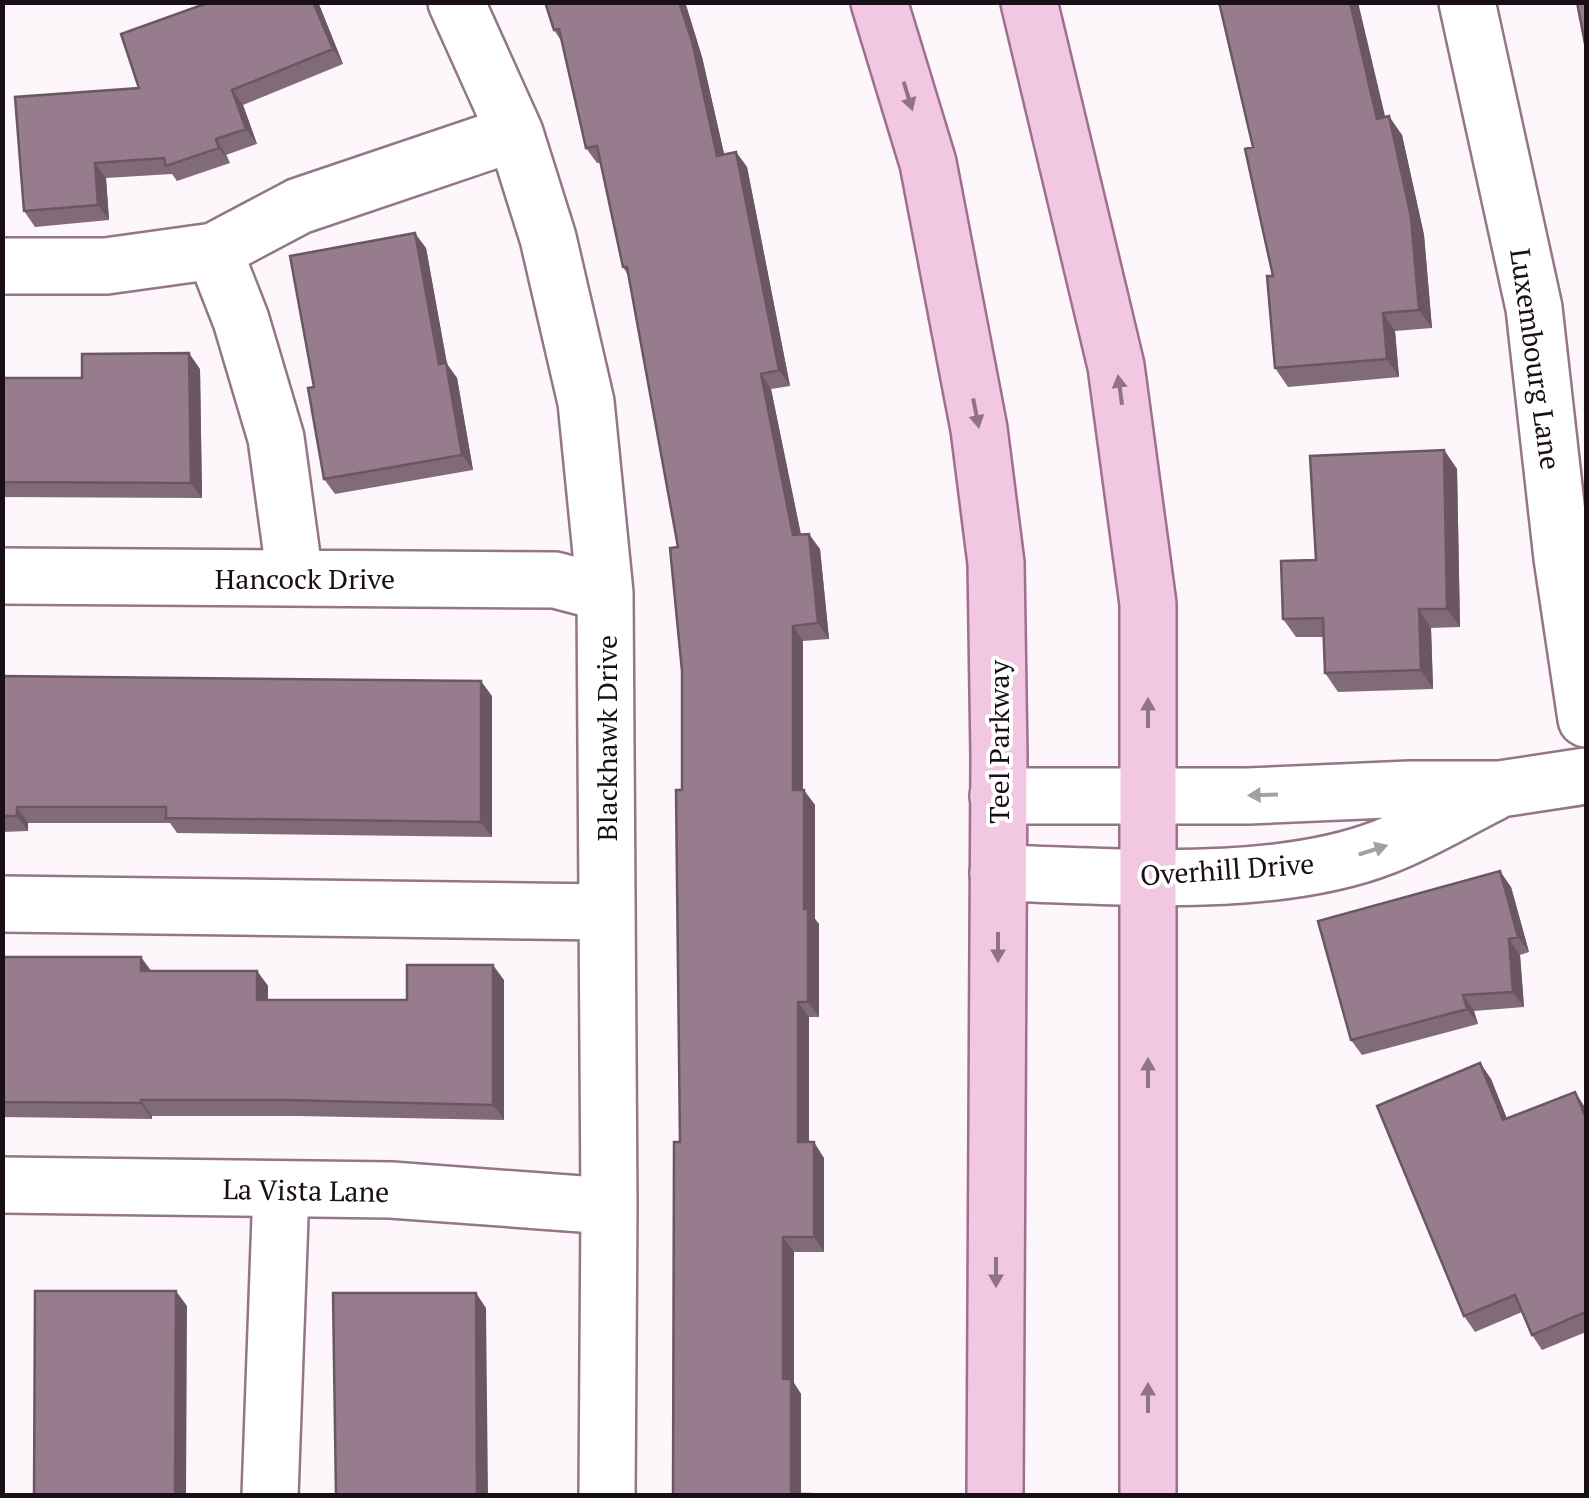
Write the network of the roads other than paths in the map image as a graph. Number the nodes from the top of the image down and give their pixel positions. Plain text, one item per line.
1 (456, 2) edge
2 (880, 2) edge
3 (1029, 2) edge
4 (1467, 2) edge
5 (514, 133) junction
6 (214, 251) junction
7 (2, 266) edge
8 (2, 576) edge
9 (295, 578) junction
10 (605, 594) junction
11 (1586, 719) edge
12 (1586, 776) edge
13 (1500, 789) junction
14 (998, 796) junction
15 (1148, 796) junction
16 (998, 873) junction
17 (1148, 877) junction
18 (2, 904) edge
19 (607, 912) junction
20 (2, 1185) edge
21 (281, 1189) junction
22 (609, 1206) junction
23 (270, 1496) edge
24 (606, 1496) edge
25 (995, 1496) edge
26 (1148, 1496) edge

1 - 5 street, Blackhawk Drive
2 -> 14 main road, Teel Parkway
15 -> 3 main road
4 - 11 street, Luxembourg Lane
5 - 6 street
5 - 10 street, Blackhawk Drive
6 - 7 street
6 - 9 street
8 - 9 street, Hancock Drive
9 - 10 street, Hancock Drive
10 - 19 street, Blackhawk Drive
12 - 13 street, Overhill Drive
13 -> 15 street, Overhill Drive
17 -> 13 street, Overhill Drive
14 - 15 street, Overhill Drive
14 - 16 main road, Teel Parkway
15 - 17 main road
16 - 17 street, Overhill Drive
16 -> 25 main road, Teel Parkway
26 -> 17 main road
18 - 19 street
19 - 22 street, Blackhawk Drive
20 - 21 street, La Vista Lane
21 - 22 street, La Vista Lane
21 - 23 street
22 - 24 street, Blackhawk Drive

